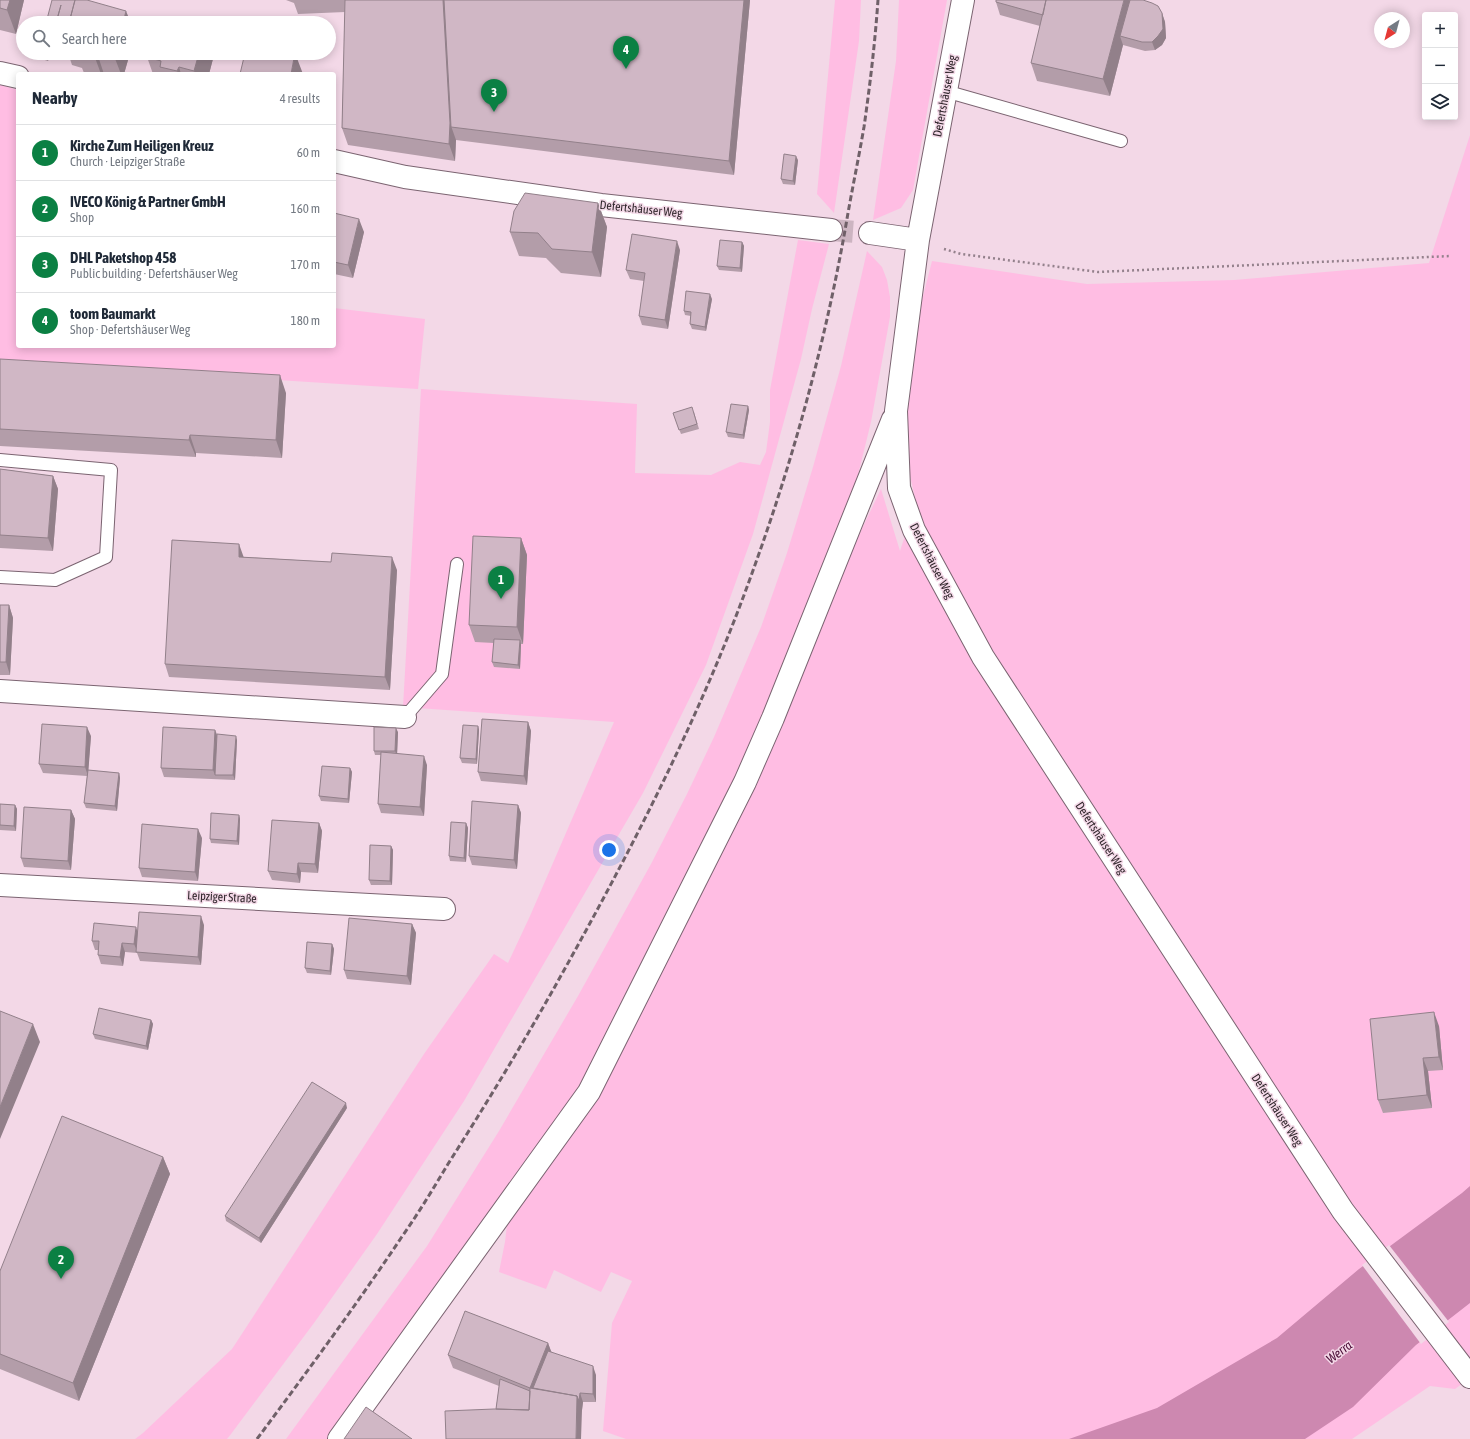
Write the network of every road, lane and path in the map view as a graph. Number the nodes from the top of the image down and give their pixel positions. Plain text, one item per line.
1 (963, 0) edge
2 (0, 73) edge
3 (16, 77) edge
4 (945, 91) junction
5 (1121, 141) dead end
6 (336, 160) edge
7 (831, 230) tunnel mouth
8 (870, 233) tunnel mouth
9 (918, 240) junction
10 (1451, 256) dead end
11 (896, 411) junction
12 (0, 460) edge
13 (457, 564) dead end
14 (0, 577) edge
15 (0, 691) edge
16 (405, 717) joint
17 (0, 885) edge
18 (444, 909) dead end
19 (1470, 1377) edge
20 (339, 1439) edge

1 - 4 street, Defertshäuser Weg
2 - 3 street
4 - 5 lane
4 - 9 street, Defertshäuser Weg
6 - 7 street, Defertshäuser Weg
8 - 9 street
9 - 10 path
9 - 11 street, Defertshäuser Weg
11 - 19 street, Defertshäuser Weg
11 - 20 street
12 - 14 lane
13 - 16 lane
15 - 16 street
17 - 18 street, Leipziger Straße

